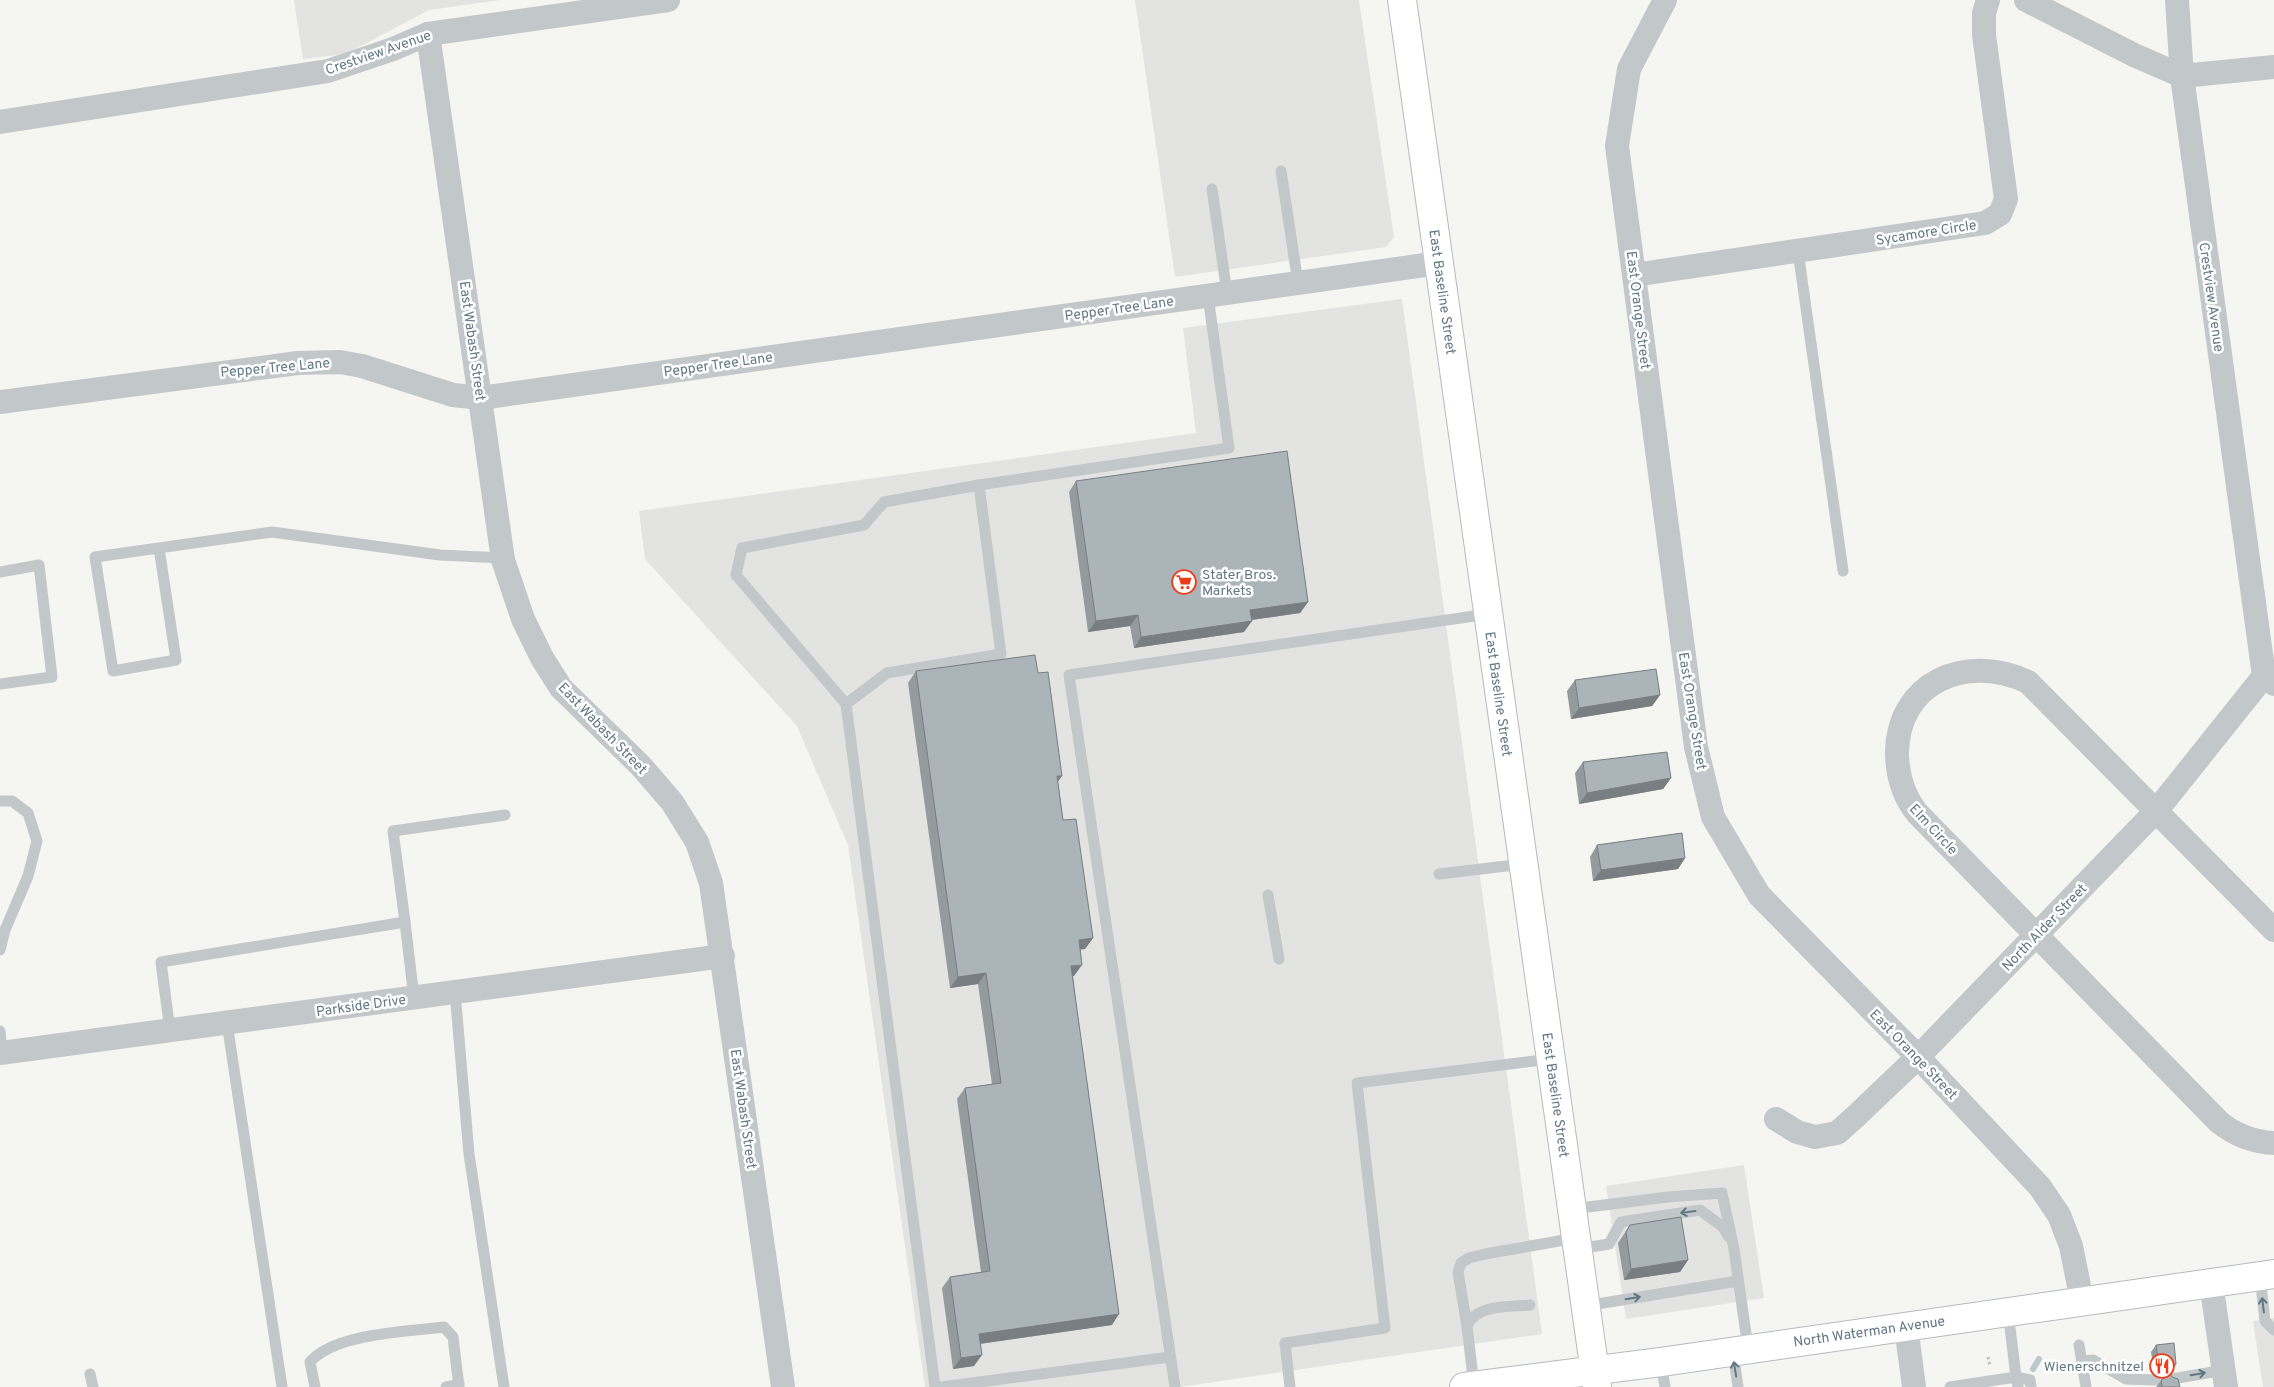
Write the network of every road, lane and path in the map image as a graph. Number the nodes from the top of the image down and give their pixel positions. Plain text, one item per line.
1 (668, 0) edge
2 (1402, 0) edge
3 (1666, 0) edge
4 (1988, 0) edge
5 (2026, 0) edge
6 (2177, 0) edge
7 (428, 34) junction
8 (2274, 67) edge
9 (2182, 76) junction
10 (0, 122) edge
11 (1281, 171) dead end
12 (1212, 189) dead end
13 (1798, 251) junction
14 (1439, 263) junction
15 (1634, 275) junction
16 (1298, 283) junction
17 (1218, 294) junction
18 (481, 398) junction
19 (0, 402) edge
20 (979, 485) junction
21 (159, 548) junction
22 (503, 558) junction
23 (1843, 571) dead end
24 (0, 572) edge
25 (1488, 614) junction
26 (2271, 679) edge
27 (0, 684) edge
28 (846, 704) junction
29 (0, 801) edge
30 (2157, 810) junction
31 (505, 815) dead end
32 (1523, 864) junction
33 (1439, 874) dead end
34 (1268, 894) dead end
35 (405, 922) junction
36 (2274, 930) edge
37 (2037, 935) junction
38 (0, 950) edge
39 (722, 956) junction
40 (1279, 959) dead end
41 (455, 992) junction
42 (414, 998) junction
43 (227, 1023) junction
44 (170, 1031) junction
45 (1, 1046) edge
46 (1918, 1057) junction
47 (1550, 1059) junction
48 (1776, 1119) dead end
49 (2274, 1143) edge
50 (1572, 1209) junction
51 (1576, 1244) junction
52 (1734, 1249) junction
53 (2267, 1274) edge
54 (1738, 1281) junction
55 (2211, 1282) junction
56 (2082, 1301) junction
57 (1530, 1305) dead end
58 (1585, 1306) junction
59 (2008, 1311) junction
60 (1467, 1326) junction
61 (1906, 1326) junction
62 (2274, 1330) edge
63 (2079, 1345) dead end
64 (1740, 1349) junction
65 (1170, 1357) junction
66 (2082, 1361) junction
67 (90, 1374) dead end
68 (1663, 1374) edge
69 (1595, 1379) edge
70 (2172, 1379) edge
71 (2225, 1379) edge
72 (2155, 1380) dead end
73 (2017, 1382) edge
74 (1982, 1384) edge
75 (459, 1386) edge
76 (1469, 1386) edge
77 (92, 1387) edge
78 (282, 1387) edge
79 (315, 1387) edge
80 (446, 1387) edge
81 (504, 1387) edge
82 (783, 1387) edge
83 (935, 1387) edge
84 (941, 1387) edge
85 (1175, 1387) edge
86 (1290, 1387) edge
87 (1738, 1387) edge
88 (1914, 1387) edge
89 (1950, 1387) edge
90 (2031, 1387) edge
91 (2086, 1387) edge

1 - 7 street, Crestview Avenue
2 - 14 main road, East Baseline Street
3 - 15 street, East Orange Street
4 - 13 street, Sycamore Circle
5 - 9 street
6 - 9 street
7 - 10 street, Crestview Avenue
7 - 18 street, East Wabash Street
8 - 9 street
9 - 26 street, Crestview Avenue
11 - 16 lane
12 - 17 lane
13 - 15 street, Sycamore Circle
13 - 23 lane
14 - 16 street, Pepper Tree Lane
14 - 25 main road, East Baseline Street
15 - 46 street, East Orange Street
16 - 17 street, Pepper Tree Lane
17 - 18 street, Pepper Tree Lane
17 - 20 lane
18 - 19 street, Pepper Tree Lane
18 - 22 street, East Wabash Street
20 - 28 lane
20 - 28 lane
21 - 21 lane
21 - 22 lane
22 - 39 street, East Wabash Street
24 - 27 lane
25 - 32 main road, East Baseline Street
25 - 65 lane
26 - 30 street, North Alder Street
28 - 83 lane
29 - 38 lane
30 - 36 street, Elm Circle
30 - 37 street, North Alder Street
30 - 37 street, Elm Circle
31 - 35 lane
32 - 33 lane
32 - 47 main road, East Baseline Street
34 - 40 lane
35 - 42 lane
35 - 44 lane
37 - 46 street, North Alder Street
37 - 49 street, Elm Circle
39 - 41 street, Parkside Drive
39 - 82 street, East Wabash Street
41 - 42 street, Parkside Drive
41 - 81 lane
42 - 43 street, Parkside Drive
43 - 44 street, Parkside Drive
43 - 78 lane
44 - 45 street, Parkside Drive
46 - 48 street, North Alder Street
46 - 56 street, East Orange Street
47 - 50 main road, East Baseline Street
47 - 86 lane
50 - 51 main road, East Baseline Street
50 - 52 lane
52 -> 51 lane
51 - 58 main road, East Baseline Street
51 - 60 lane
52 - 54 lane
53 - 55 main road, North Waterman Avenue
62 -> 53 lane
58 -> 54 lane
54 - 64 lane
55 - 56 main road, North Waterman Avenue
55 - 71 street
56 - 59 main road, North Waterman Avenue
57 - 60 lane
58 - 69 main road, East Baseline Street
59 - 61 main road, North Waterman Avenue
59 - 73 lane
60 - 76 lane
61 - 64 main road, North Waterman Avenue
61 - 88 street
63 - 66 lane
64 - 68 main road, North Waterman Avenue
87 -> 64 lane
65 - 84 lane
65 - 85 lane
66 - 72 lane
66 - 91 lane
67 - 77 lane
68 - 69 main road, North Waterman Avenue
69 - 76 main road, North Waterman Avenue
70 -> 71 lane
73 - 74 lane
73 - 90 lane
74 - 89 lane
75 - 79 lane
75 - 80 lane

